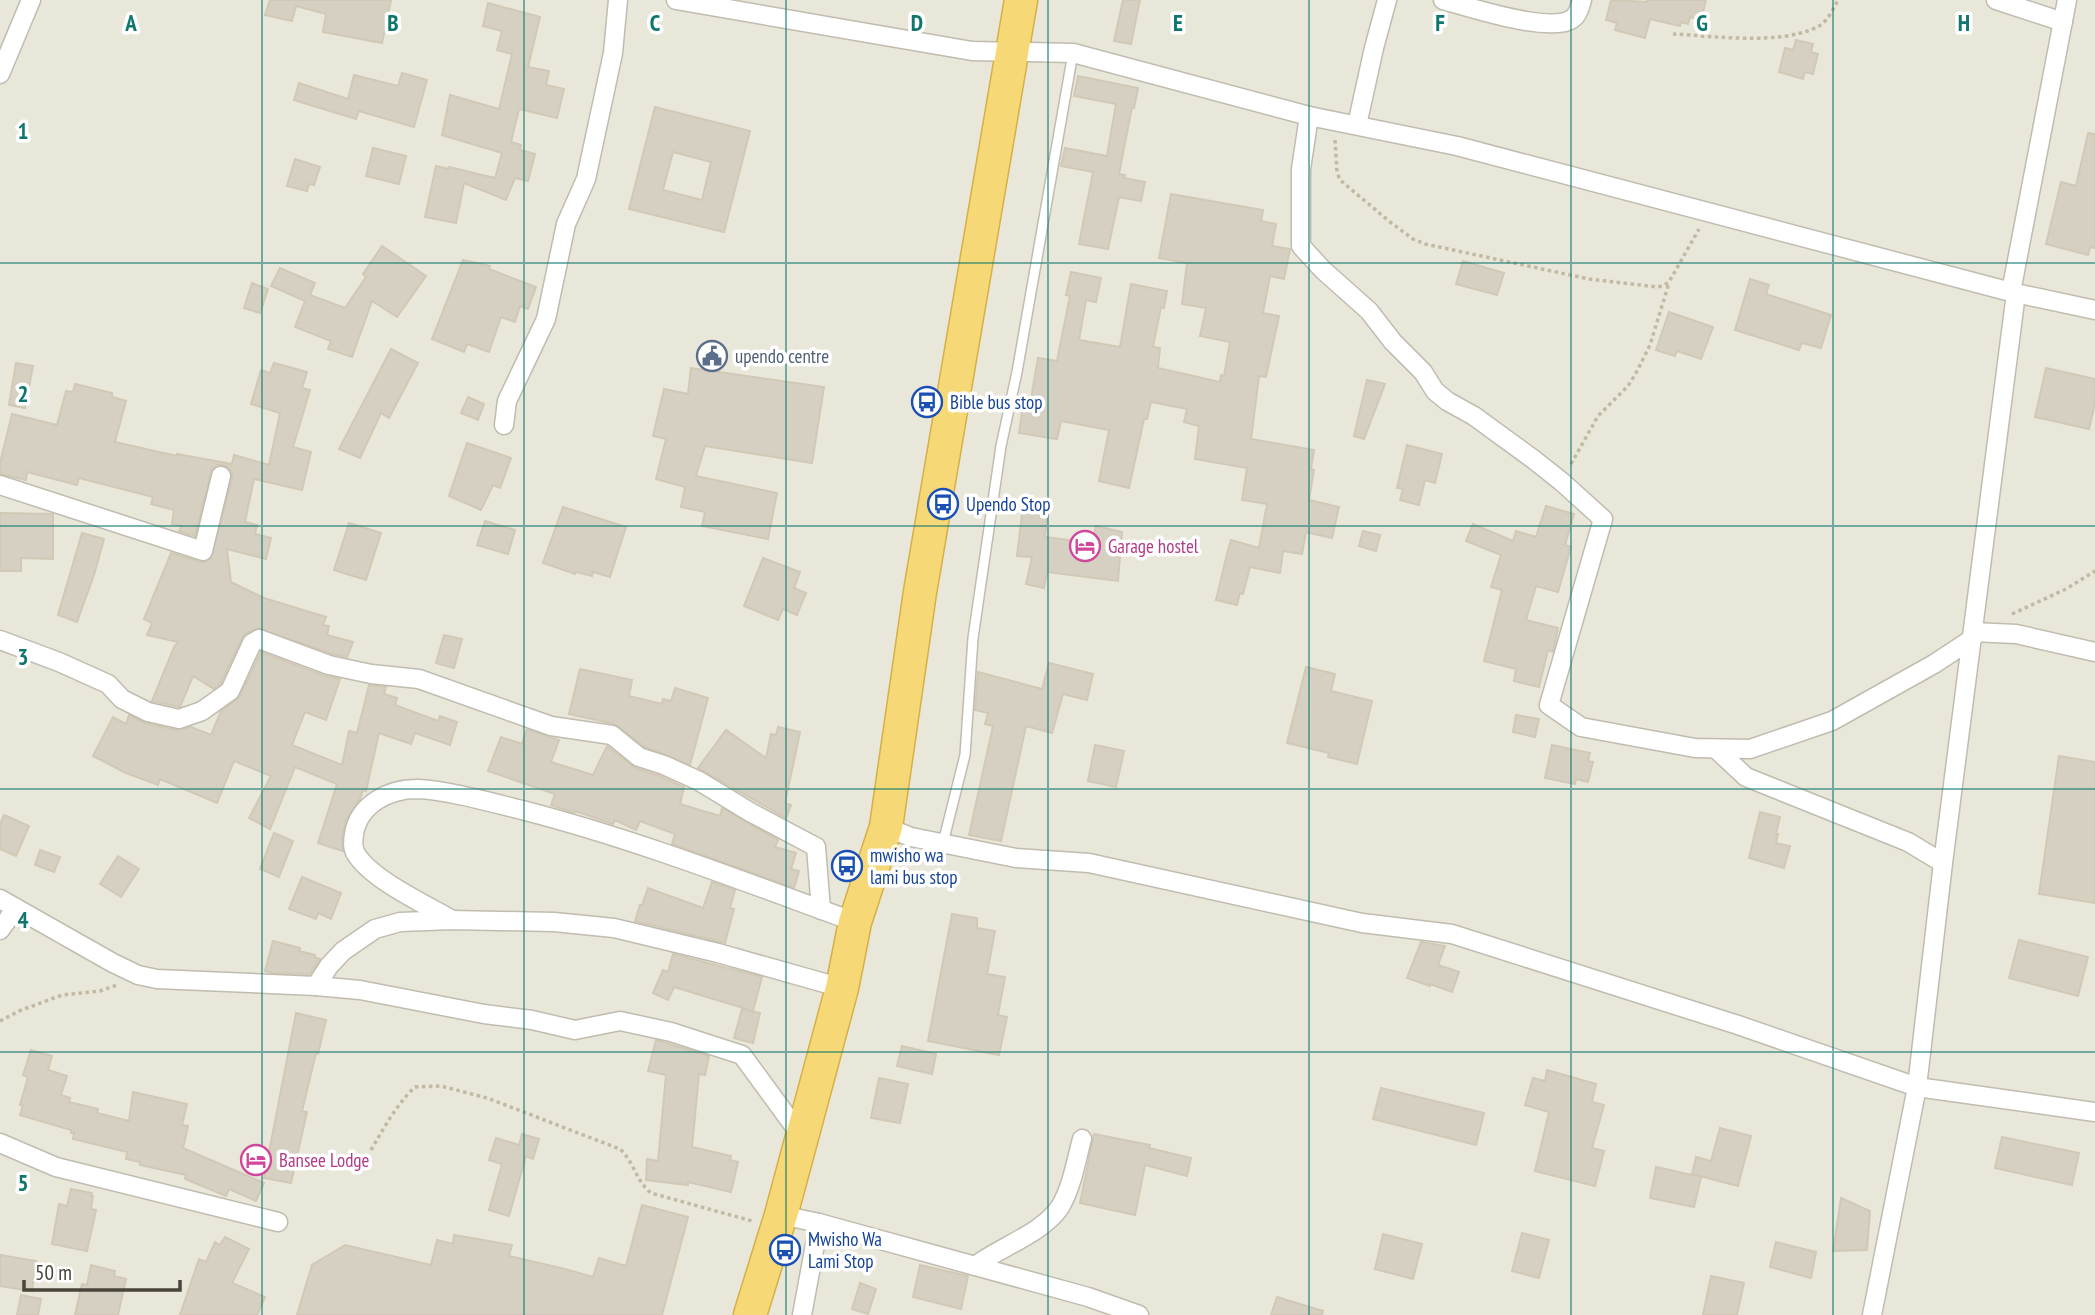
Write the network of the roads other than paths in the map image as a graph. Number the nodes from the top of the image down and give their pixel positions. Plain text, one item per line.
1 (31, 0) edge
2 (618, 0) edge
3 (676, 0) edge
4 (1021, 0) edge
5 (1387, 0) edge
6 (1443, 0) edge
7 (1582, 0) edge
8 (1996, 0) edge
9 (2067, 0) edge
10 (2063, 22) junction
11 (1011, 53) junction
12 (1073, 53) junction
13 (0, 74) edge
14 (1309, 116) junction
15 (1357, 125) junction
16 (2013, 292) junction
17 (2095, 310) edge
18 (504, 425) dead end
19 (221, 476) dead end
20 (0, 485) edge
21 (1973, 633) junction
22 (0, 640) edge
23 (2095, 652) edge
24 (1716, 749) junction
25 (886, 827) junction
26 (943, 843) junction
27 (1943, 863) junction
28 (8, 903) edge
29 (821, 910) junction
30 (452, 920) junction
31 (855, 922) junction
32 (0, 930) edge
33 (316, 986) junction
34 (842, 988) junction
35 (1917, 1087) junction
36 (2095, 1112) edge
37 (802, 1137) junction
38 (1082, 1139) dead end
39 (0, 1143) edge
40 (779, 1221) junction
41 (278, 1222) dead end
42 (820, 1223) junction
43 (975, 1266) junction
44 (750, 1315) edge
45 (802, 1315) edge
46 (1139, 1315) edge
47 (1872, 1315) edge

1 - 13 street
2 - 18 street
3 - 11 street
4 - 11 highway
5 - 15 street
6 - 7 street
8 - 10 street
9 - 10 street
10 - 16 street
11 - 12 street
11 - 25 highway
12 - 14 street
12 - 26 lane
14 - 15 street
14 - 24 street
15 - 16 street
16 - 17 street
16 - 21 street
19 - 20 street
21 - 23 street
21 - 24 street
21 - 27 street
22 - 29 street
24 - 27 street
25 - 26 street
25 - 31 highway
26 - 35 street
27 - 35 street
28 - 32 street
28 - 33 street
29 - 30 street
29 - 31 street
30 - 33 street
30 - 34 street
31 - 34 highway
33 - 37 street
34 - 37 highway
35 - 36 street
35 - 47 street
37 - 40 highway
38 - 43 street
39 - 41 street
40 - 42 street
40 - 44 highway
42 - 43 street
42 - 45 street
43 - 46 street

